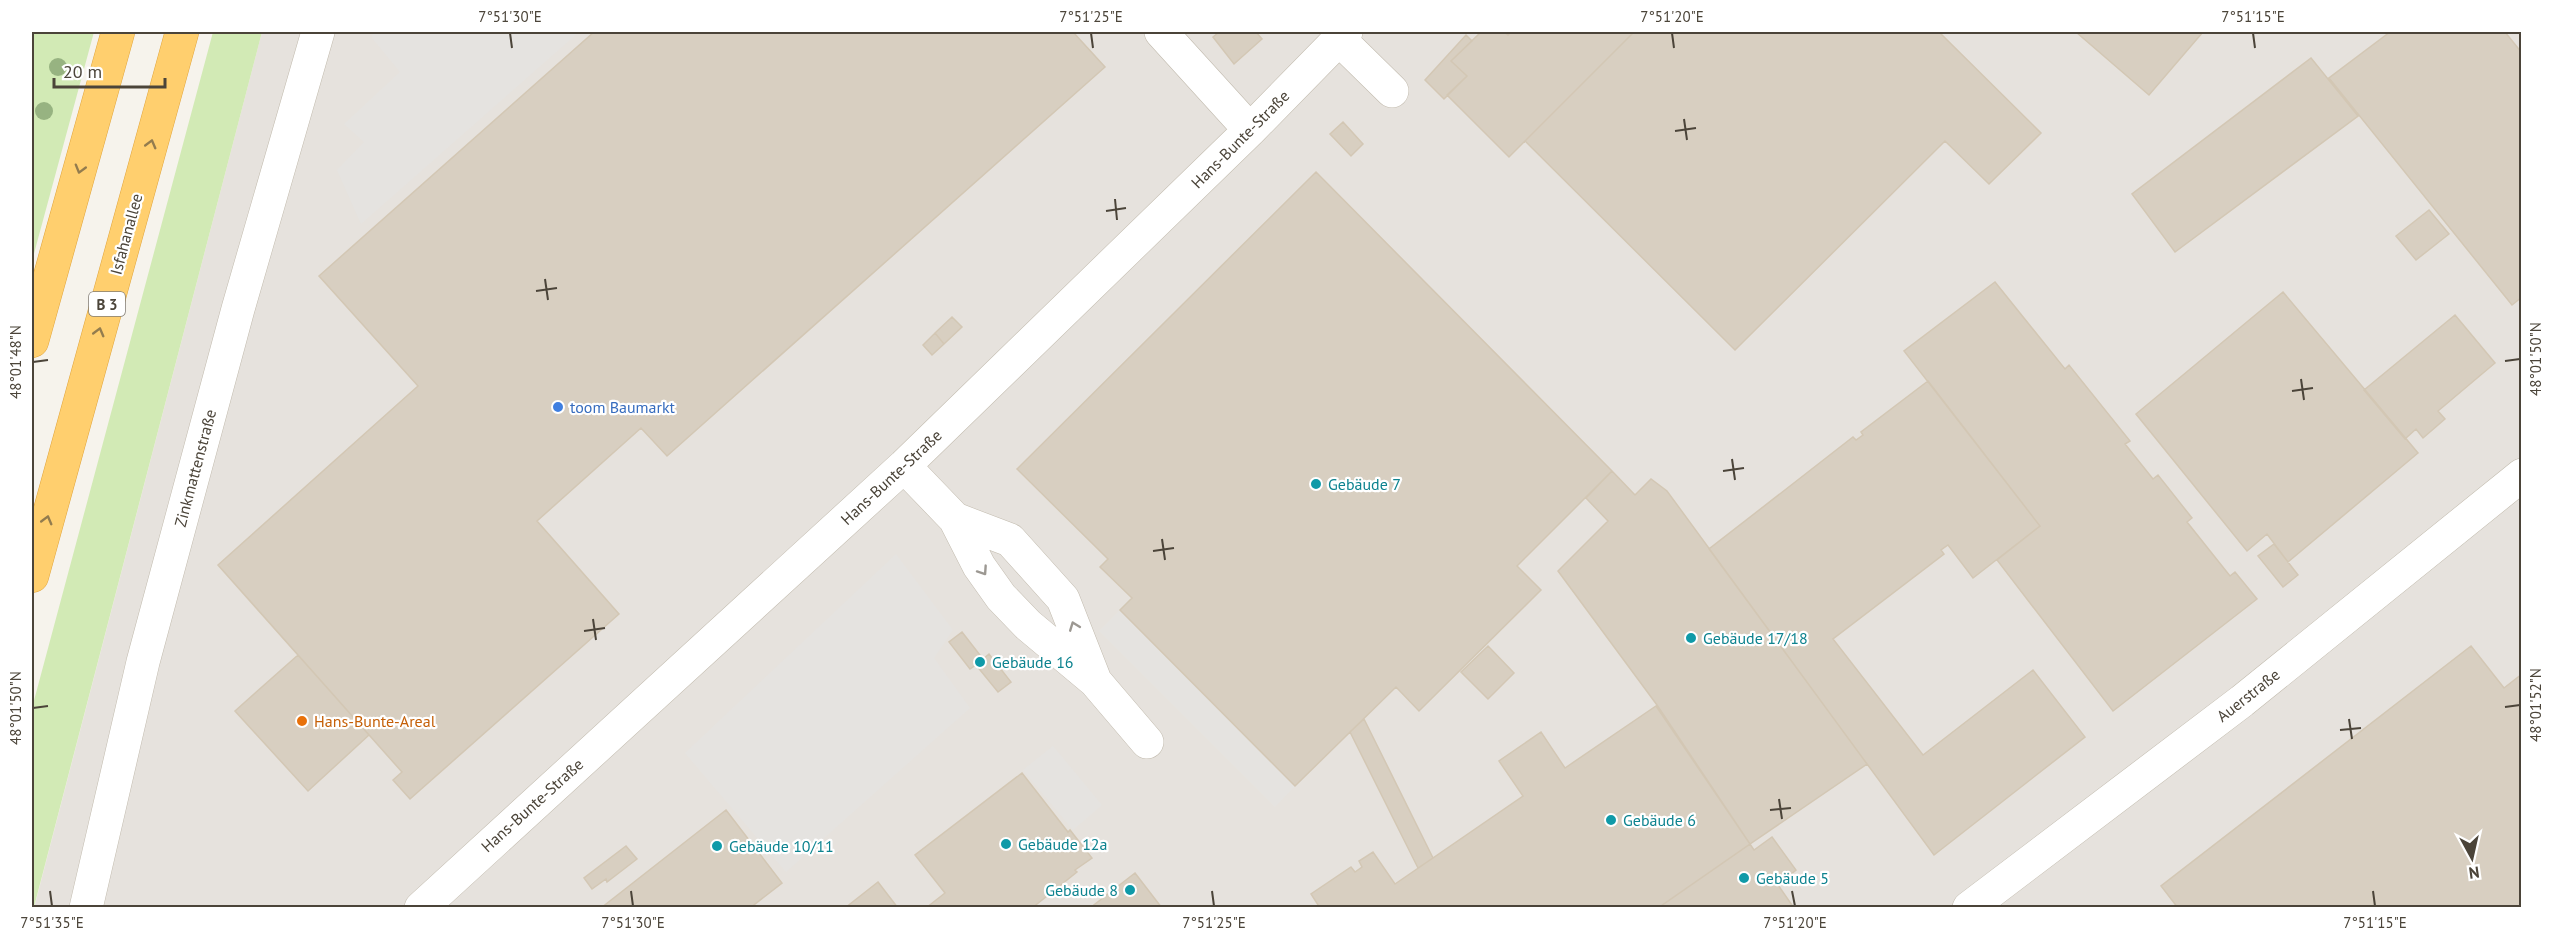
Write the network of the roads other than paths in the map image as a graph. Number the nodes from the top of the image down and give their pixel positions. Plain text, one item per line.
1 (118, 32) edge
2 (182, 32) edge
3 (318, 32) edge
4 (1161, 32) edge
5 (1343, 35) edge
6 (1392, 91) dead end
7 (1251, 130) junction
8 (32, 341) edge
9 (904, 466) junction
10 (2522, 475) edge
11 (955, 519) junction
12 (32, 576) edge
13 (1095, 681) junction
14 (1147, 742) dead end
15 (86, 908) edge
16 (420, 908) edge
17 (1969, 908) edge

1 -> 8 highway
12 -> 2 highway, Isfahanallee / B 3
3 - 15 street, Zinkmattenstraße
4 - 7 street
5 - 6 street
5 - 7 street, Hans-Bunte-Straße
7 - 9 street, Hans-Bunte-Straße
9 - 11 street
9 - 16 street, Hans-Bunte-Straße
10 - 17 street, Auerstraße
11 -> 13 street
13 -> 11 street
13 - 14 street

